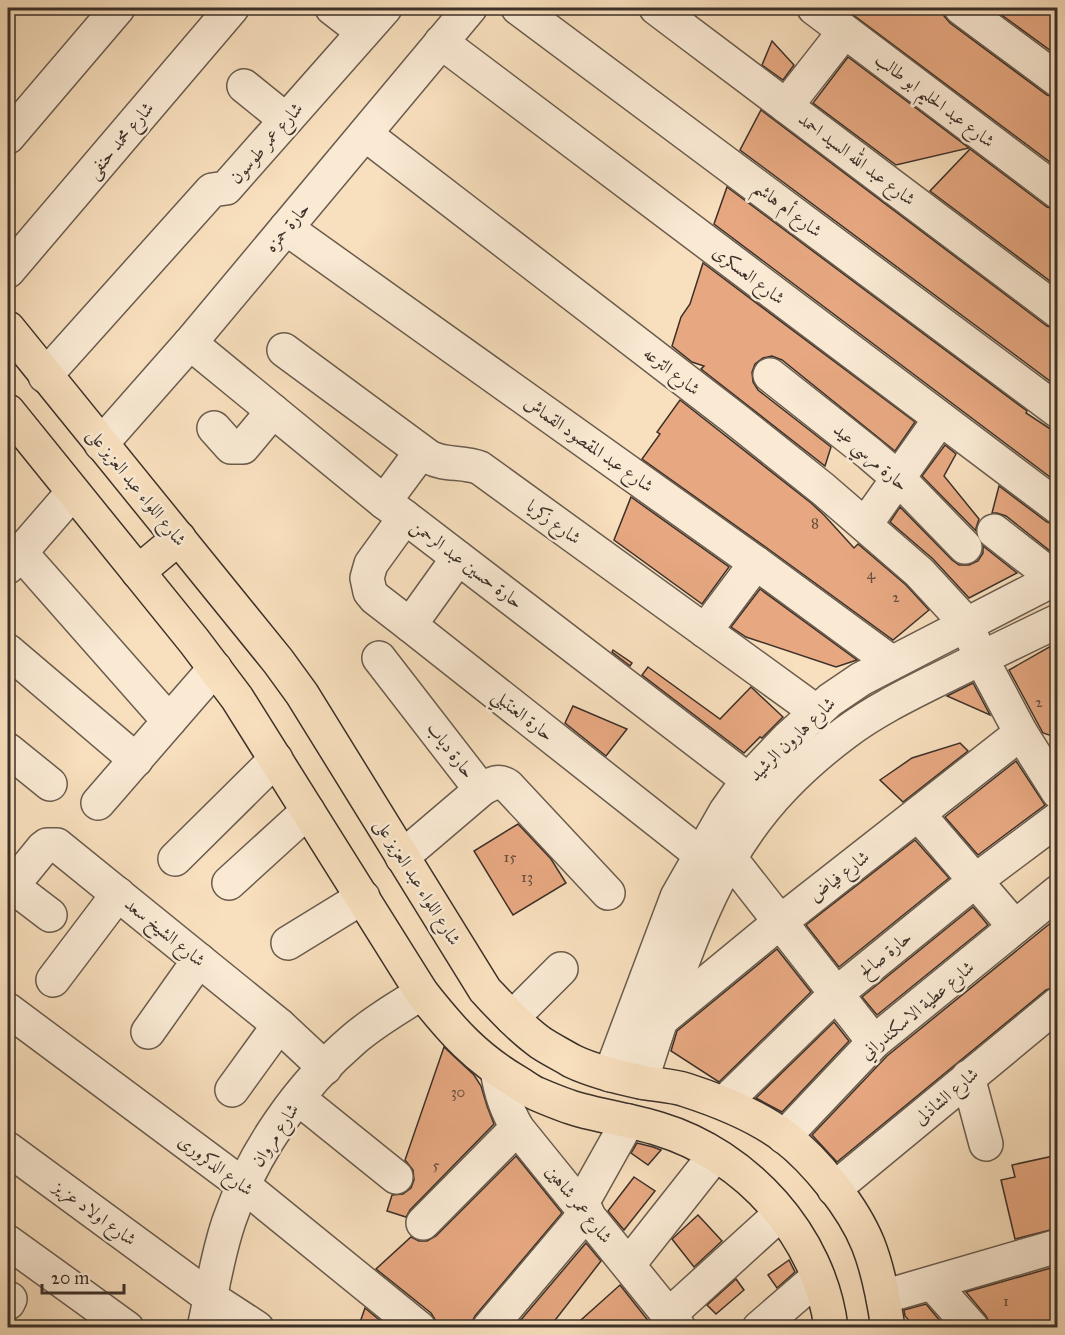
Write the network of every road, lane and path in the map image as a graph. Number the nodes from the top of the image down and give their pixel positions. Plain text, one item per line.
1 (118, 8) edge
2 (232, 8) edge
3 (332, 8) edge
4 (385, 8) edge
5 (518, 8) edge
6 (656, 8) edge
7 (814, 8) edge
8 (961, 8) edge
9 (452, 20) edge
10 (363, 32) junction
11 (844, 32) junction
12 (1058, 80) edge
13 (244, 86) dead end
14 (786, 106) junction
15 (286, 120) junction
16 (364, 134) junction
17 (8, 137) edge
18 (1058, 192) edge
19 (286, 228) junction
20 (8, 271) edge
21 (1058, 311) edge
22 (8, 328) edge
23 (190, 343) junction
24 (284, 350) dead end
25 (771, 375) dead end
26 (45, 376) junction
27 (273, 411) junction
28 (1058, 411) edge
29 (9, 415) edge
30 (940, 419) junction
31 (214, 428) dead end
32 (101, 444) junction
33 (421, 452) junction
34 (898, 478) junction
35 (140, 491) junction
36 (73, 492) junction
37 (1058, 507) edge
38 (394, 510) junction
39 (865, 525) junction
40 (100, 526) junction
41 (994, 531) dead end
42 (179, 538) junction
43 (965, 547) dead end
44 (458, 558) junction
45 (14, 559) edge
46 (756, 563) junction
47 (138, 572) junction
48 (1055, 575) edge
49 (1058, 621) edge
50 (966, 623) junction
51 (410, 625) junction
52 (705, 631) junction
53 (8, 651) edge
54 (379, 658) dead end
55 (981, 658) junction
56 (891, 663) junction
57 (215, 668) junction
58 (817, 712) junction
59 (169, 721) junction
60 (1021, 733) junction
61 (8, 750) edge
62 (276, 759) junction
63 (136, 760) junction
64 (748, 780) junction
65 (50, 784) dead end
66 (483, 788) junction
67 (1058, 792) edge
68 (98, 803) dead end
69 (308, 811) junction
70 (918, 814) junction
71 (1058, 819) edge
72 (715, 856) junction
73 (402, 857) junction
74 (175, 859) dead end
75 (975, 880) junction
76 (230, 883) dead end
77 (10, 884) edge
78 (1058, 892) edge
79 (608, 893) dead end
80 (118, 894) junction
81 (363, 897) junction
82 (50, 915) dead end
83 (780, 922) junction
84 (1015, 927) junction
85 (288, 942) dead end
86 (200, 960) junction
87 (561, 969) dead end
88 (53, 980) dead end
89 (422, 993) junction
90 (836, 994) junction
91 (8, 1010) edge
92 (1055, 1013) edge
93 (512, 1018) junction
94 (660, 1022) junction
95 (279, 1025) junction
96 (148, 1032) dead end
97 (874, 1042) junction
98 (325, 1068) junction
99 (498, 1070) junction
100 (968, 1077) junction
101 (625, 1078) junction
102 (232, 1090) dead end
103 (298, 1098) junction
104 (724, 1103) junction
105 (628, 1121) junction
106 (517, 1128) junction
107 (784, 1137) junction
108 (986, 1144) dead end
109 (8, 1149) edge
110 (715, 1155) junction
111 (396, 1177) dead end
112 (243, 1185) junction
113 (834, 1188) junction
114 (584, 1209) junction
115 (781, 1213) junction
116 (423, 1223) dead end
117 (8, 1242) edge
118 (1058, 1246) edge
119 (629, 1264) junction
120 (818, 1277) junction
121 (933, 1284) junction
122 (885, 1312) edge
123 (207, 1313) edge
124 (674, 1321) edge
125 (127, 1328) edge
126 (257, 1328) edge
127 (419, 1328) edge
128 (489, 1328) edge
129 (759, 1328) edge
130 (831, 1328) edge
131 (972, 1328) edge

1 - 17 street
2 - 20 street, شارع محمد حنفى
3 - 10 street
4 - 10 street, شارع عمر طوسون
5 - 28 street, شارع أم هاشم
6 - 14 street, شارع عبد الله السيد احمد
7 - 11 street, شارع عبد الحليم ابو طالب
8 - 12 street
9 - 16 street, حارة حمزه
9 - 30 street, شارع العسكرى
10 - 15 street, شارع عمر طوسون
11 - 14 street
11 - 18 street, شارع عبد الحليم ابو طالب
13 - 15 street
14 - 21 street, شارع عبد الله السيد احمد
15 - 26 street, شارع عمر طوسون
16 - 19 street, حارة حمزه
16 - 39 street, شارع الترعه
19 - 23 street, حارة حمزه
19 - 46 street, شارع عبد المقصود القماش
22 - 26 main road, شارع اللواء عبد العزيز على
23 - 27 street, حارة حسين عبد الرحمن
23 - 32 street, حارة حمزه
24 - 33 street, شارع زكريا
25 - 34 street, حارة مرسي عيد
26 - 32 main road, شارع اللواء عبد العزيز على
27 - 31 street
27 - 38 street, حارة حسين عبد الرحمن
29 - 36 main road
30 - 34 street
30 - 37 street, شارع العسكرى
32 - 35 main road, شارع اللواء عبد العزيز على
33 - 38 street
33 - 52 street, شارع زكريا
34 - 39 street
34 - 43 street, حارة مرسي عيد
35 - 40 main road
35 - 42 main road, شارع اللواء عبد العزيز على
36 - 40 main road
36 - 45 street
38 - 44 street, حارة حسين عبد الرحمن
38 - 51 street, حارة العنتبلي
39 - 50 street, شارع الترعه
40 - 47 main road
41 - 48 street
42 - 47 main road
42 - 73 main road, شارع اللواء عبد العزيز على
44 - 51 street
44 - 64 street, حارة حسين عبد الرحمن
45 - 59 street
46 - 52 street
46 - 56 street, شارع عبد المقصود القماش
47 - 57 main road
48 - 50 street, شارع هارون الرشيد
49 - 55 street, شارع هارون الرشيد
50 - 55 street, شارع الترعه
50 - 56 street, شارع هارون الرشيد
51 - 72 street, حارة العنتبلي
52 - 58 street, شارع زكريا
53 - 63 street
54 - 66 street, حارة دياب
55 - 60 street, شارع الترعه
55 - 72 street, شارع هارون الرشيد
56 - 58 street, شارع هارون الرشيد
57 - 59 street
57 - 62 main road
58 - 64 street, شارع هارون الرشيد
59 - 63 street
60 - 67 street, شارع الترعه
60 - 70 street, شارع فياض
61 - 65 street
62 - 69 main road
62 - 74 street
63 - 68 street
64 - 72 street, شارع هارون الرشيد
66 - 73 street
66 - 79 street, حارة دياب
69 - 76 street
69 - 81 main road
70 - 75 street
70 - 83 street, شارع فياض
71 - 75 street, حارة صالح
72 - 83 street, حارة العنتبلي
72 - 94 street, شارع هارون الرشيد
72 - 101 street, شارع هارون الرشيد
73 - 93 main road, شارع اللواء عبد العزيز على
75 - 84 street
75 - 90 street, حارة صالح
77 - 80 street, شارع الشيخ سعد
77 - 82 street
78 - 84 street, شارع عطية الاسكندراني
80 - 86 street, شارع الشيخ سعد
80 - 88 street
81 - 85 street
81 - 89 main road
83 - 90 street, حارة العنتبلي
83 - 94 street, شارع فياض
84 - 97 street, شارع عطية الاسكندراني
86 - 95 street, شارع الشيخ سعد
86 - 96 street
87 - 93 street
89 - 98 street, شارع مروان
89 - 99 main road
90 - 97 street, حارة العنتبلي
90 - 104 street, حارة صالح
91 - 112 street, شارع الدكرورى
92 - 100 street, شارع الشاذلى
93 - 101 main road, شارع اللواء عبد العزيز على
94 - 101 street, شارع هارون الرشيد
95 - 98 street, شارع الشيخ سعد
95 - 102 street
97 - 107 street, شارع عطية الاسكندراني
98 - 103 street, شارع مروان
99 - 105 main road
99 - 106 street, شارع عمر شاهين
100 - 108 street
100 - 113 street, شارع الشاذلى
101 - 104 main road, شارع اللواء عبد العزيز على
103 - 111 street
103 - 112 street, شارع مروان
104 - 107 main road, شارع اللواء عبد العزيز على
105 - 110 main road
105 - 114 street
106 - 114 street, شارع عمر شاهين
106 - 116 street
107 - 113 main road, شارع اللواء عبد العزيز على
109 - 123 street, شارع اولاد عزيز
110 - 115 main road
110 - 119 street
112 - 123 street, شارع مروان
112 - 127 street, شارع الدكرورى
113 - 122 main road, شارع اللواء عبد العزيز على
114 - 119 street, شارع عمر شاهين
114 - 128 street
115 - 120 main road
115 - 124 street
117 - 125 street
118 - 121 street
119 - 124 street, شارع عمر شاهين
120 - 129 street
120 - 130 main road
121 - 122 street
121 - 131 street
123 - 126 street, شارع اولاد عزيز

